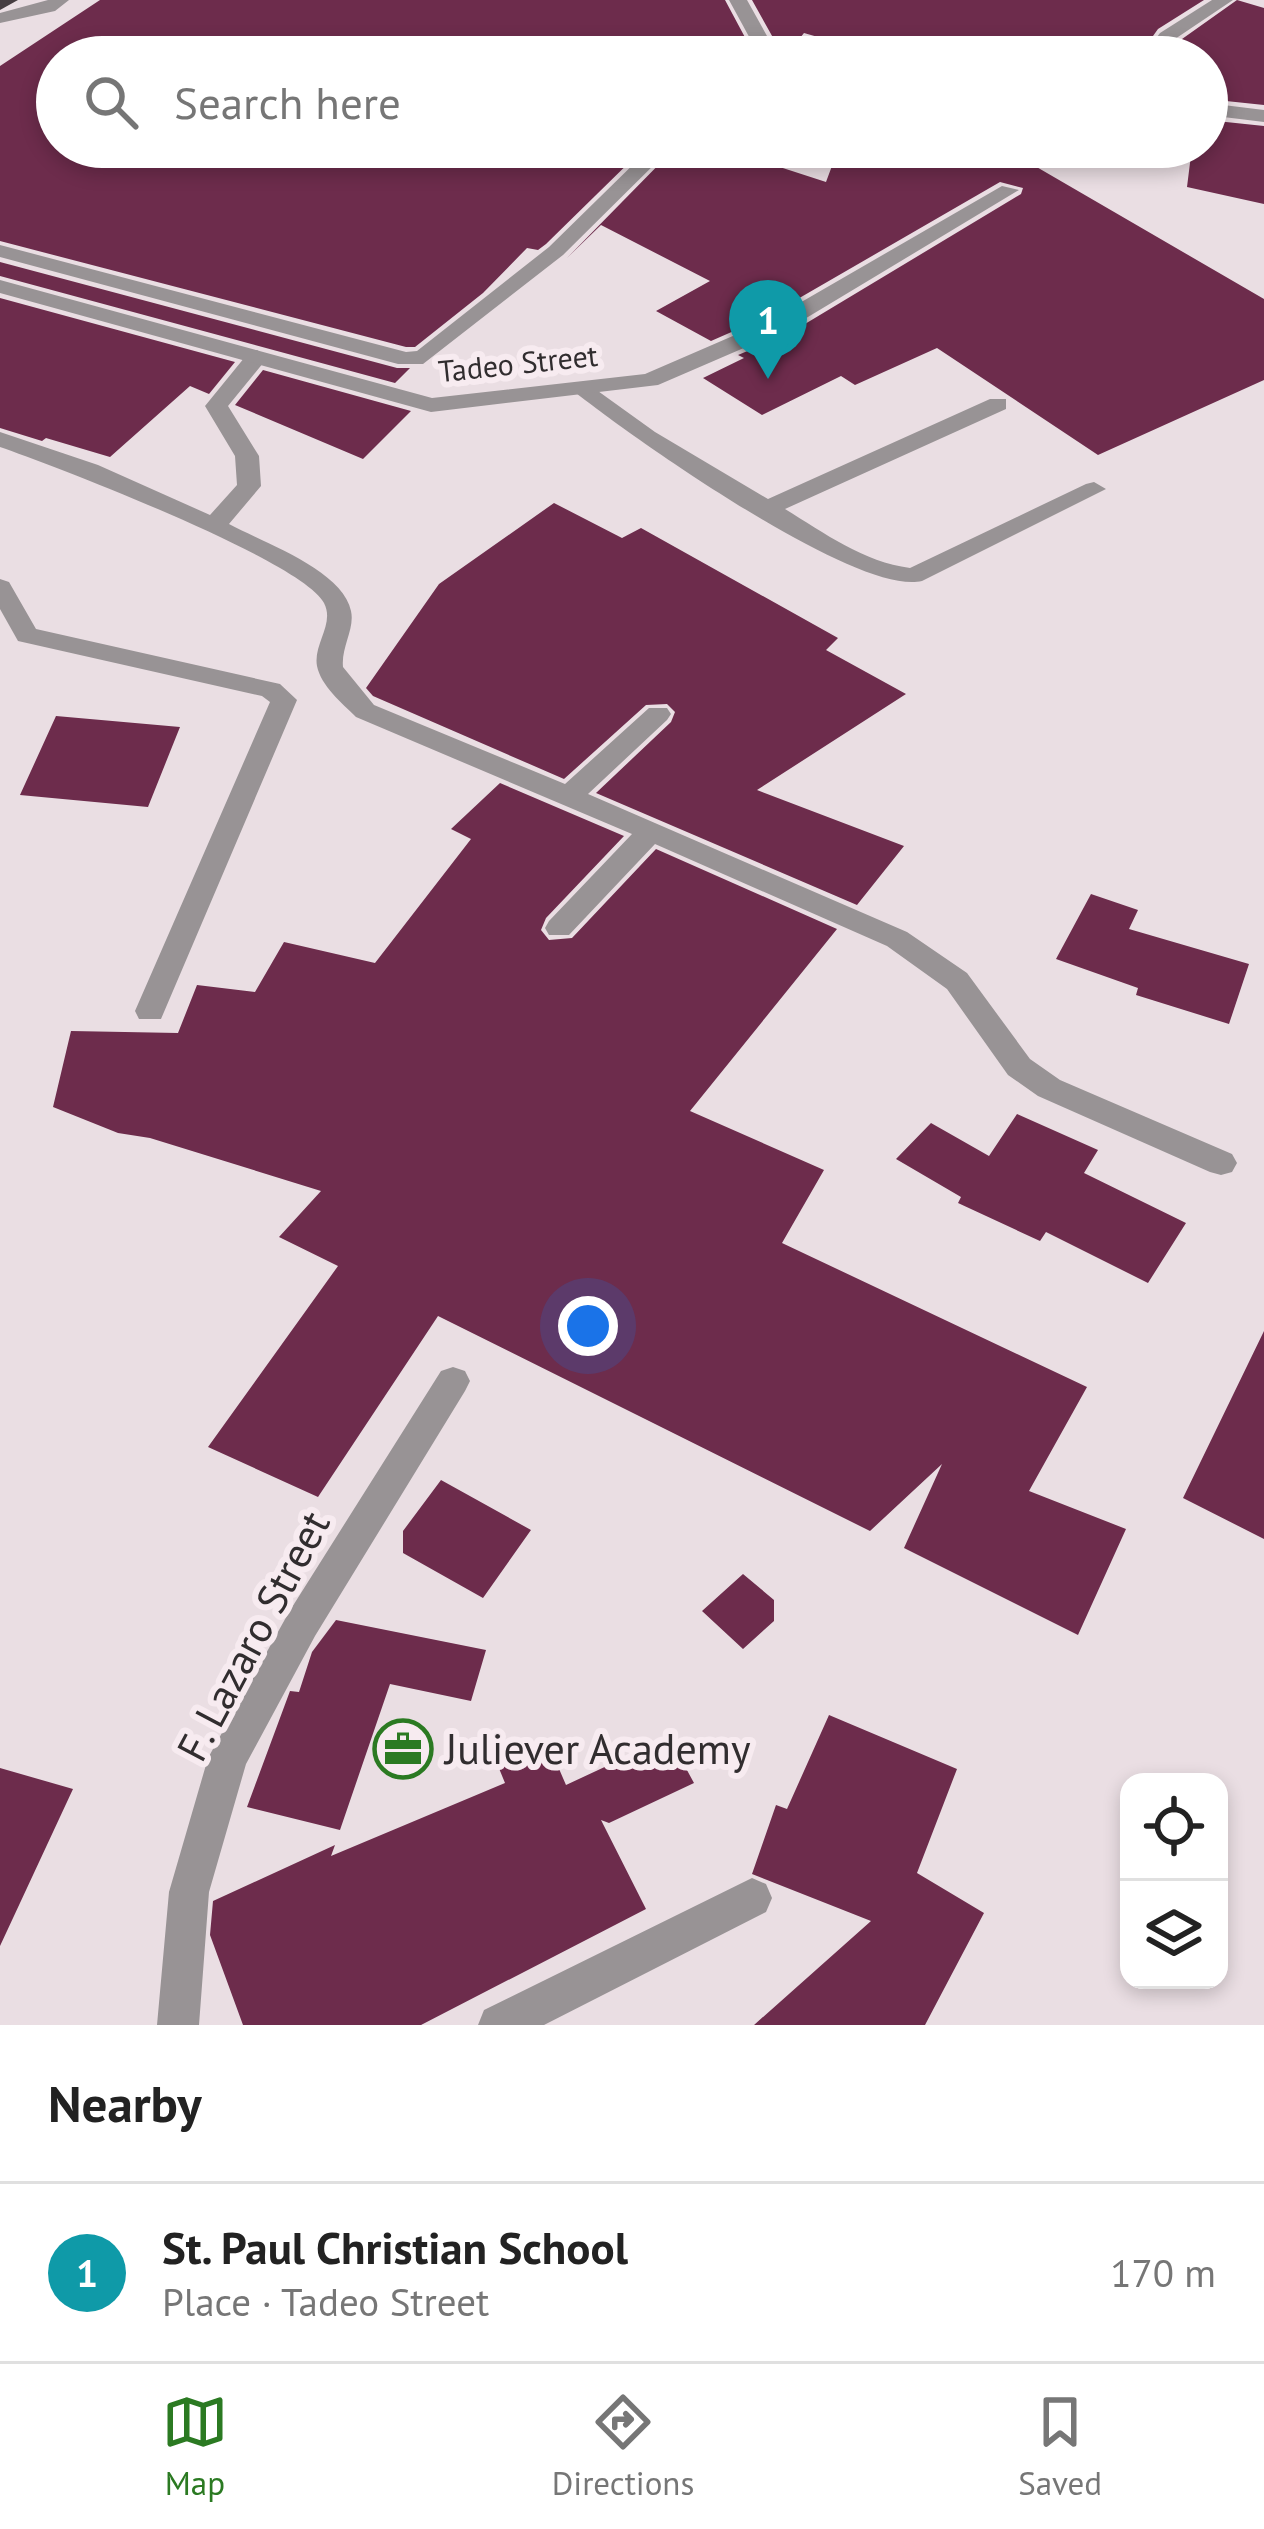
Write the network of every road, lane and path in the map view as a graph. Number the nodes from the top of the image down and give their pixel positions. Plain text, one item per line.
1 (60, 0) edge
2 (738, 0) edge
3 (1225, 0) edge
4 (0, 18) edge
5 (758, 36) edge
6 (1168, 36) edge
7 (1228, 112) edge
8 (1264, 116) edge
9 (641, 168) edge
10 (1009, 190) dead end
11 (0, 251) edge
12 (0, 286) edge
13 (257, 357) junction
14 (584, 388) junction
15 (998, 404) dead end
16 (0, 439) edge
17 (1094, 489) dead end
18 (767, 508) junction
19 (214, 526) junction
20 (0, 586) edge
21 (658, 714) dead end
22 (570, 796) junction
23 (651, 831) junction
24 (559, 928) dead end
25 (150, 1011) dead end
26 (1221, 1162) dead end
27 (453, 1381) dead end
28 (752, 1898) dead end
29 (178, 2025) edge
30 (499, 2025) edge

1 - 4 street
2 - 5 street
3 - 6 street
7 - 8 street
9 - 11 street
10 - 14 street, Tadeo Street
12 - 13 street, Tadeo Street
13 - 14 street, Tadeo Street
13 - 19 street
14 - 18 street
15 - 18 street
16 - 19 street
17 - 18 street
19 - 22 street
20 - 25 street
21 - 22 street
22 - 23 street
23 - 24 street
23 - 26 street
27 - 29 street, F. Lazaro Street
28 - 30 street

